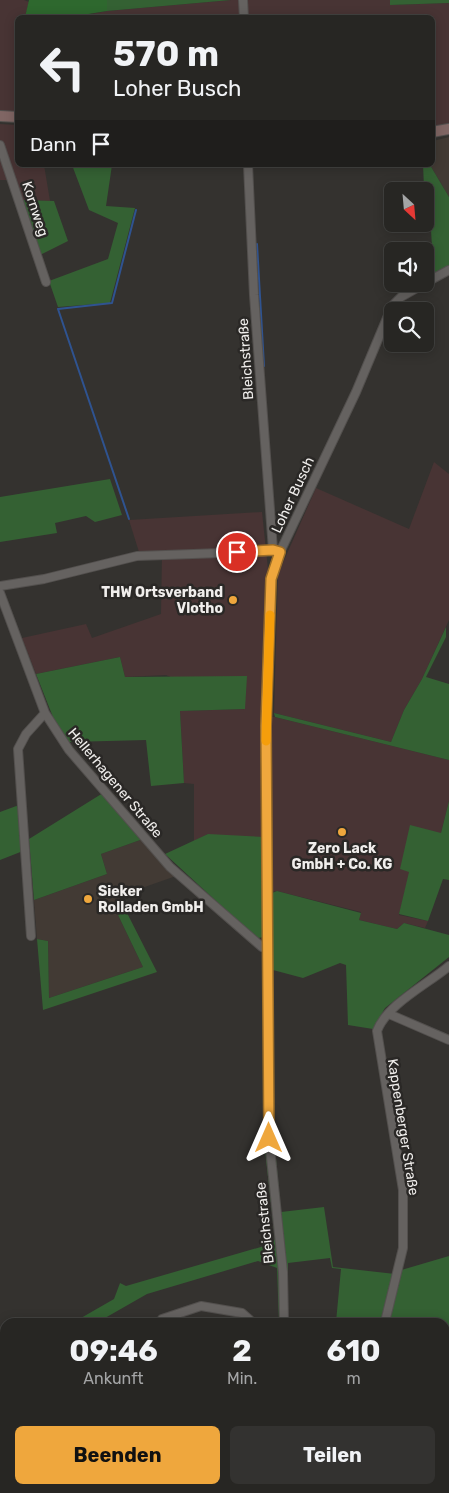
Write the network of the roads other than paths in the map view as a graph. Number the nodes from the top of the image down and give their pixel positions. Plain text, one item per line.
1 (243, 0) edge
2 (244, 15) edge
3 (0, 116) edge
4 (15, 116) edge
5 (449, 129) edge
6 (435, 131) edge
7 (0, 145) edge
8 (248, 167) edge
9 (449, 270) edge
10 (434, 278) edge
11 (46, 282) dead end
12 (410, 292) edge
13 (276, 551) junction
14 (0, 586) edge
15 (0, 593) edge
16 (45, 714) junction
17 (32, 936) dead end
18 (268, 947) junction
19 (449, 966) edge
20 (389, 1014) junction
21 (449, 1040) edge
22 (165, 1318) edge
23 (248, 1318) edge
24 (284, 1318) edge
25 (385, 1318) edge

1 - 2 street
3 - 4 street
5 - 6 street
7 - 11 street, Kornweg
8 - 13 street, Bleichstraße
9 - 10 street, Loher Busch
12 - 13 street, Loher Busch
13 - 14 street, Loher Busch
13 - 18 street, Bleichstraße
15 - 16 street, Hellerhagener Straße
16 - 17 street
16 - 18 street, Hellerhagener Straße
18 - 24 street, Bleichstraße
19 - 20 street, Kappenberger Straße
20 - 21 street
20 - 25 street, Kappenberger Straße
22 - 23 street

